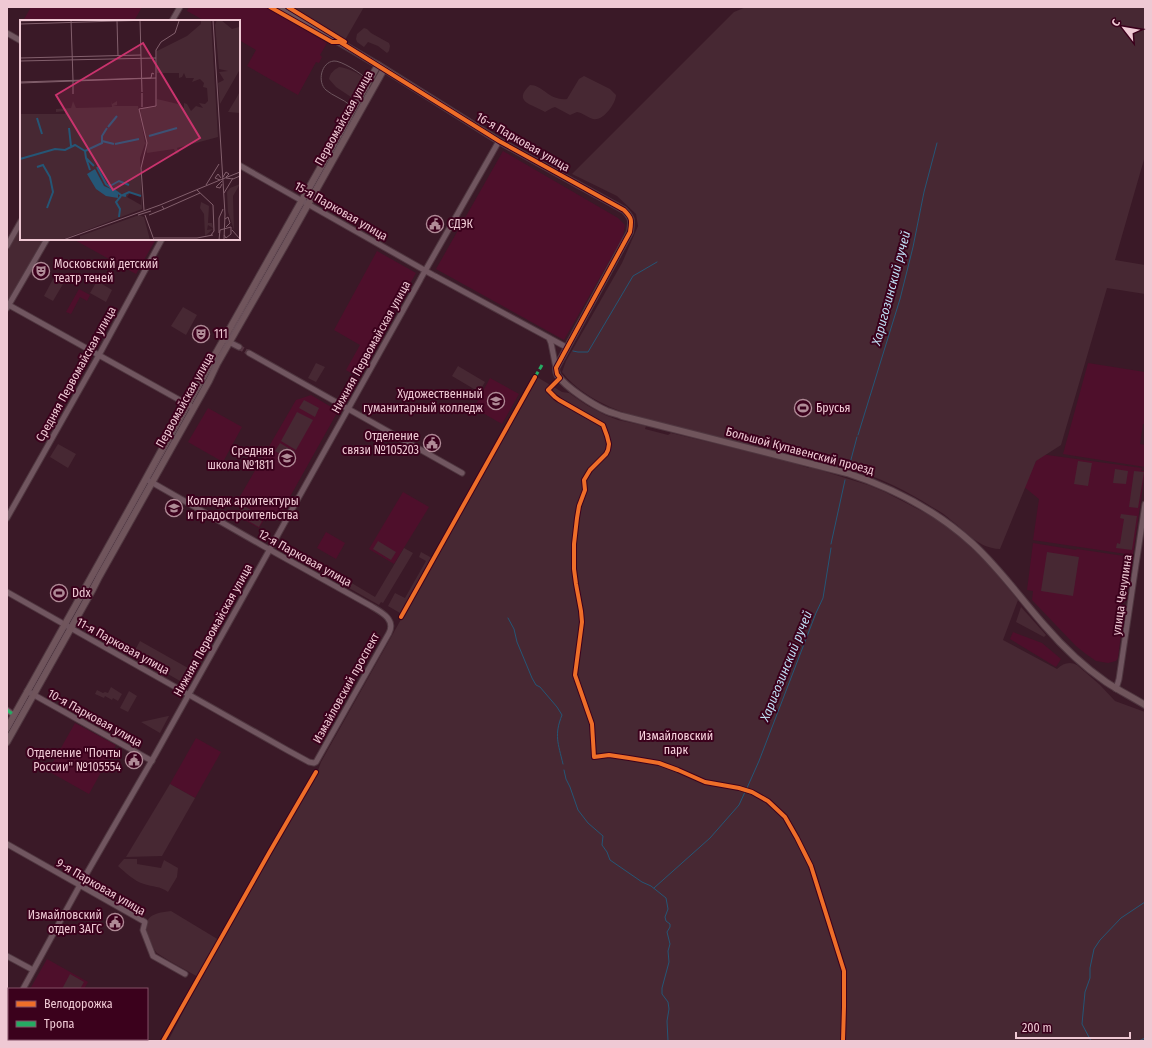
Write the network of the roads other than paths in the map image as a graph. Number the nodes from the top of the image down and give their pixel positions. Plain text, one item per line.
1 (180, 7) edge
2 (278, 7) edge
3 (173, 20) edge
4 (7, 33) edge
5 (20, 40) edge
6 (378, 65) junction
7 (384, 69) junction
8 (499, 141) junction
9 (240, 167) edge
10 (302, 200) junction
11 (309, 204) junction
12 (20, 223) edge
13 (46, 240) edge
14 (161, 240) edge
15 (7, 246) edge
16 (426, 270) junction
17 (8, 306) edge
18 (549, 338) junction
19 (227, 341) junction
20 (239, 347) tunnel mouth
21 (566, 348) junction
22 (249, 352) tunnel mouth
23 (99, 355) junction
24 (556, 368) junction
25 (187, 405) junction
26 (194, 408) junction
27 (348, 409) junction
28 (462, 473) dead end
29 (149, 480) junction
30 (1145, 504) edge
31 (7, 518) edge
32 (270, 550) junction
33 (7, 592) edge
34 (390, 621) joint
35 (64, 625) junction
36 (71, 629) junction
37 (1116, 688) junction
38 (30, 693) junction
39 (189, 695) junction
40 (1145, 705) edge
41 (7, 710) edge
42 (14, 715) junction
43 (7, 728) edge
44 (7, 742) edge
45 (152, 761) junction
46 (314, 763) joint
47 (7, 844) edge
48 (80, 885) junction
49 (7, 956) edge
50 (33, 970) junction
51 (185, 974) dead end
52 (23, 988) edge

1 - 3 street
2 - 6 main road, 16-я Парковая улица
4 - 5 street
6 - 7 main road, 16-я Парковая улица
6 - 10 main road, Первомайская улица
7 - 8 main road, 16-я Парковая улица
7 - 11 main road, Первомайская улица
8 - 16 street, Нижняя Первомайская улица
8 - 21 main road, 16-я Парковая улица
9 - 10 street, 15-я Парковая улица
10 - 11 street, 15-я Парковая улица
10 - 19 main road, Первомайская улица
11 - 16 street, 15-я Парковая улица
11 - 19 main road, Первомайская улица
12 - 15 street
13 - 17 street
14 - 23 street, Средняя Первомайская улица
16 - 18 street, 15-я Парковая улица
16 - 27 street, Нижняя Первомайская улица
17 - 23 street
18 - 21 street, 15-я Парковая улица
18 - 24 street
19 - 20 street
19 - 25 main road, Первомайская улица
19 - 26 main road, Первомайская улица
21 - 24 main road
22 - 27 street
23 - 25 street
23 - 31 street, Средняя Первомайская улица
24 - 37 main road, Большой Купавенский проезд
25 - 26 street
25 - 29 main road, Первомайская улица
26 - 29 main road, Первомайская улица
27 - 28 street
27 - 32 street, Нижняя Первомайская улица
29 - 32 street, 12-я Парковая улица
29 - 35 main road, Первомайская улица
29 - 36 main road, Первомайская улица
30 - 37 street, улица Чечулина
32 - 34 street, 12-я Парковая улица
32 - 39 street, Нижняя Первомайская улица
33 - 35 street, 11-я Парковая улица
34 - 46 street, Измайловский проспект
35 - 36 street, 11-я Парковая улица
35 - 38 main road, Первомайская улица
36 - 38 main road, Первомайская улица
36 - 39 street, 11-я Парковая улица
37 - 40 main road, Большой Купавенский проезд
38 - 42 main road, Первомайская улица
38 - 44 main road, Первомайская улица
38 - 45 street, 10-я Парковая улица
39 - 45 street, Нижняя Первомайская улица
39 - 46 street, 11-я Парковая улица
41 - 42 street
42 - 43 main road, Первомайская улица
45 - 48 street, Нижняя Первомайская улица
47 - 48 street, 9-я Парковая улица
48 - 50 street, Нижняя Первомайская улица
48 - 51 street, 9-я Парковая улица
49 - 50 street
50 - 52 street, Нижняя Первомайская улица

